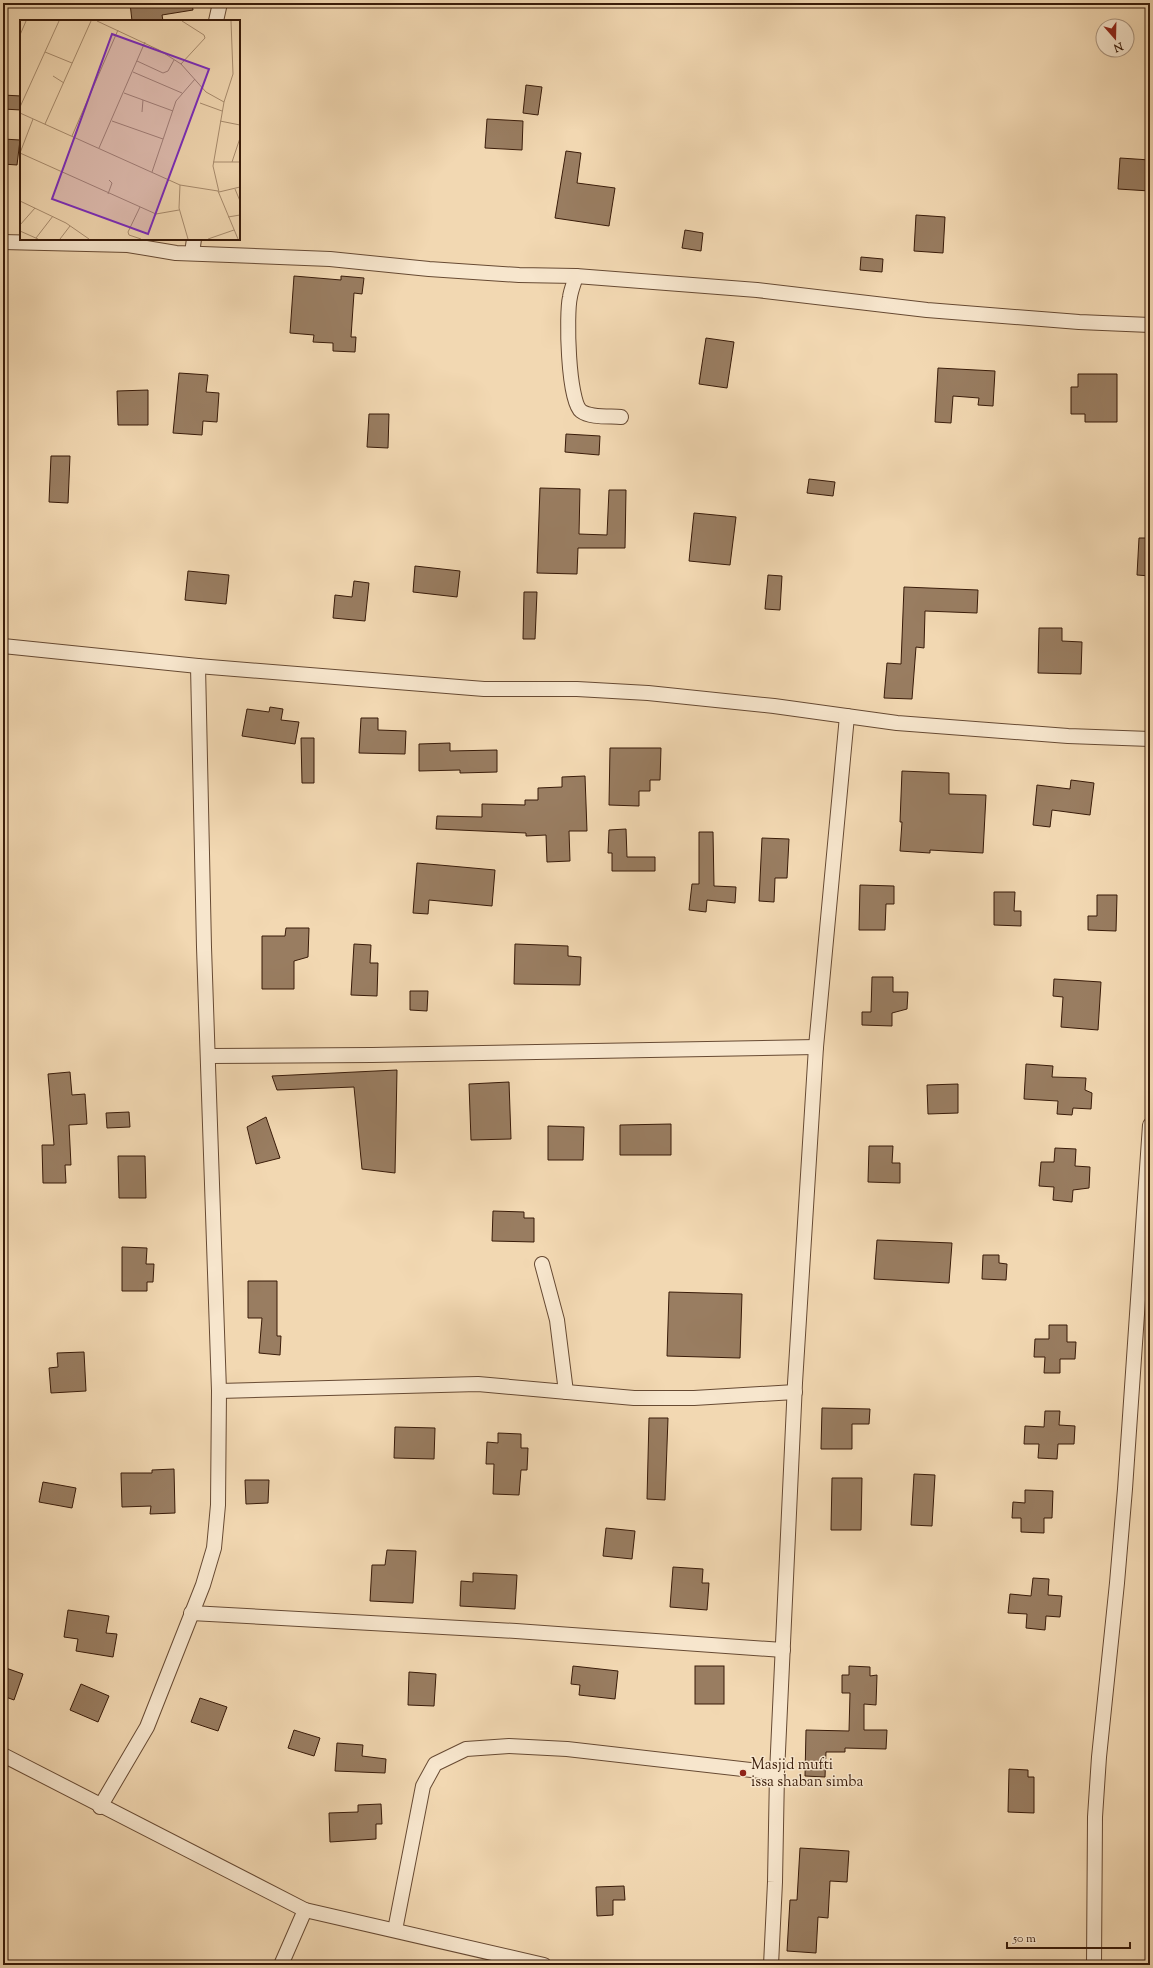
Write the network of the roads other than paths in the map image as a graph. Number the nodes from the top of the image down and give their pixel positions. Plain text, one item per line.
1 (220, 3) edge
2 (216, 20) edge
3 (194, 240) edge
4 (3, 242) edge
5 (192, 253) junction
6 (576, 276) junction
7 (1150, 325) edge
8 (620, 417) dead end
9 (3, 646) edge
10 (198, 666) junction
11 (847, 716) junction
12 (1150, 739) edge
13 (816, 1047) junction
14 (209, 1056) junction
15 (1150, 1125) edge
16 (542, 1264) dead end
17 (220, 1391) junction
18 (566, 1392) junction
19 (794, 1392) junction
20 (191, 1613) junction
21 (783, 1650) junction
22 (3, 1756) edge
23 (776, 1773) junction
24 (100, 1807) junction
25 (305, 1910) junction
26 (396, 1930) junction
27 (281, 1965) edge
28 (544, 1965) edge
29 (771, 1965) edge
30 (1094, 1965) edge

1 - 2 street
3 - 5 street
4 - 5 street
5 - 6 street
6 - 7 street
6 - 8 street
9 - 10 street
10 - 11 street
10 - 14 street
11 - 12 street
11 - 13 street
13 - 14 street
13 - 19 street
14 - 17 street
15 - 30 street
16 - 18 street
17 - 18 street
17 - 20 street
18 - 19 street
19 - 21 street
20 - 21 street
20 - 24 street
21 - 23 street
22 - 24 street
23 - 26 street
23 - 29 street
24 - 25 street
25 - 26 street
25 - 27 street
26 - 28 street

